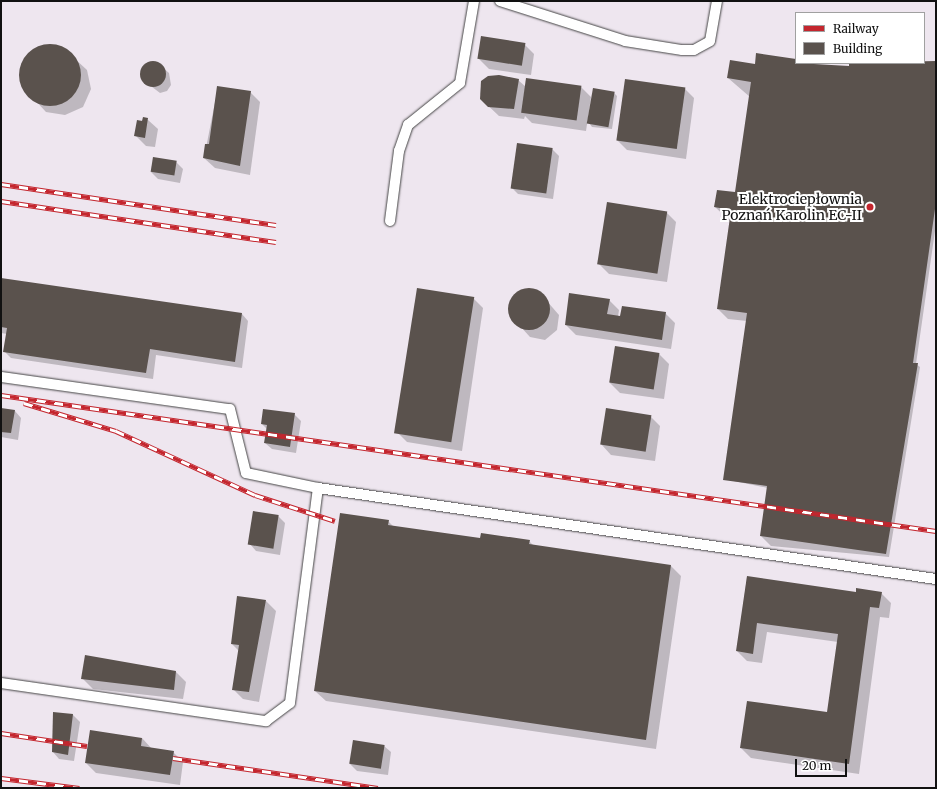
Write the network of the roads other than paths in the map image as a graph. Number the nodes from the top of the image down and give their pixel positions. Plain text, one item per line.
1 (474, 1) edge
2 (500, 1) edge
3 (717, 1) edge
4 (390, 221) dead end
5 (1, 377) edge
6 (318, 488) junction
7 (936, 579) edge
8 (1, 683) edge

1 - 4 lane
2 - 3 lane
5 - 6 lane
6 - 7 lane
6 - 8 lane

